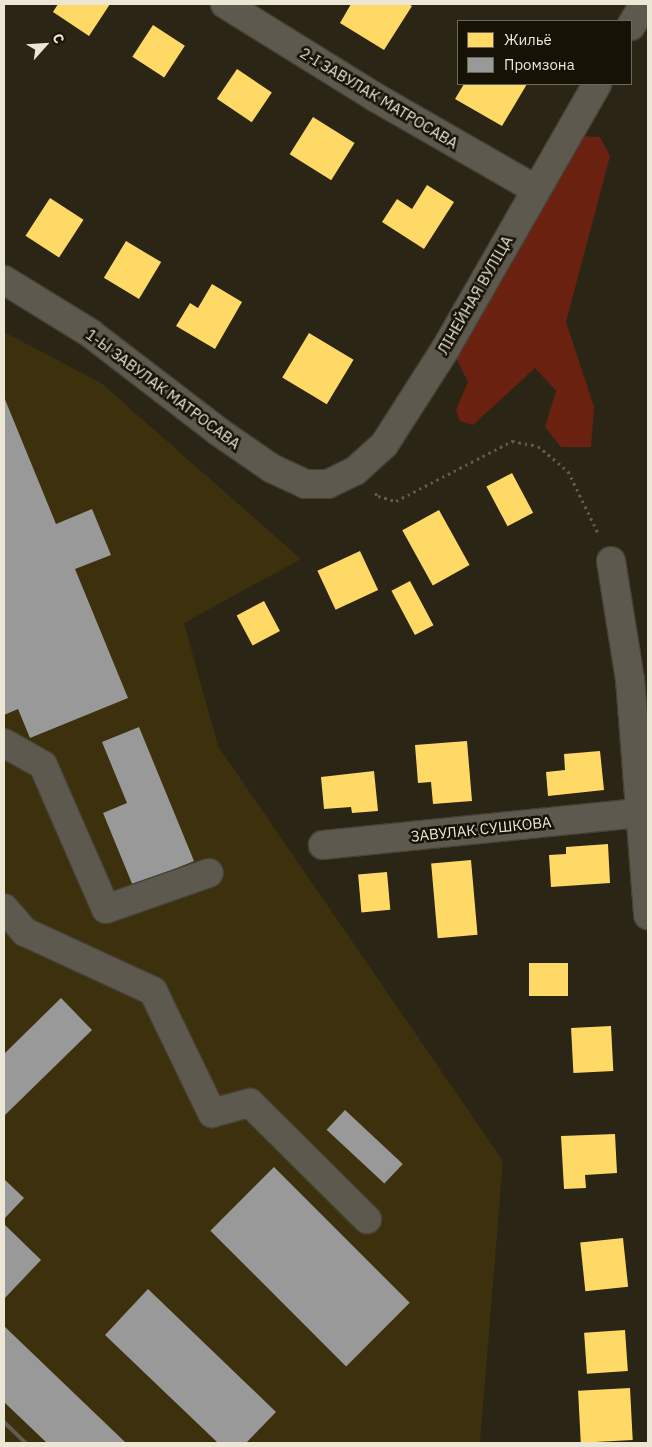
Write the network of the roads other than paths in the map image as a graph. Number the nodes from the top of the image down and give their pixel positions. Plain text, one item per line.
1 (225, 4) edge
2 (644, 4) edge
3 (632, 24) edge
4 (596, 85) edge
5 (535, 189) junction
6 (4, 280) edge
7 (328, 484) joint
8 (611, 561) road end
9 (4, 743) edge
10 (639, 813) junction
11 (323, 845) dead end
12 (209, 873) dead end
13 (4, 908) edge
14 (648, 915) edge
15 (367, 1219) dead end

1 - 5 street, 2-І ЗАВУЛАК МАТРОСАВА
2 - 3 street
4 - 5 street, ЛІНЕЙНАЯ ВУЛІЦА
5 - 7 street, ЛІНЕЙНАЯ ВУЛІЦА
6 - 7 street, 1-Ы ЗАВУЛАК МАТРОСАВА
8 - 10 street
9 - 12 street
10 - 11 street, ЗАВУЛАК СУШКОВА
10 - 14 street
13 - 15 street

